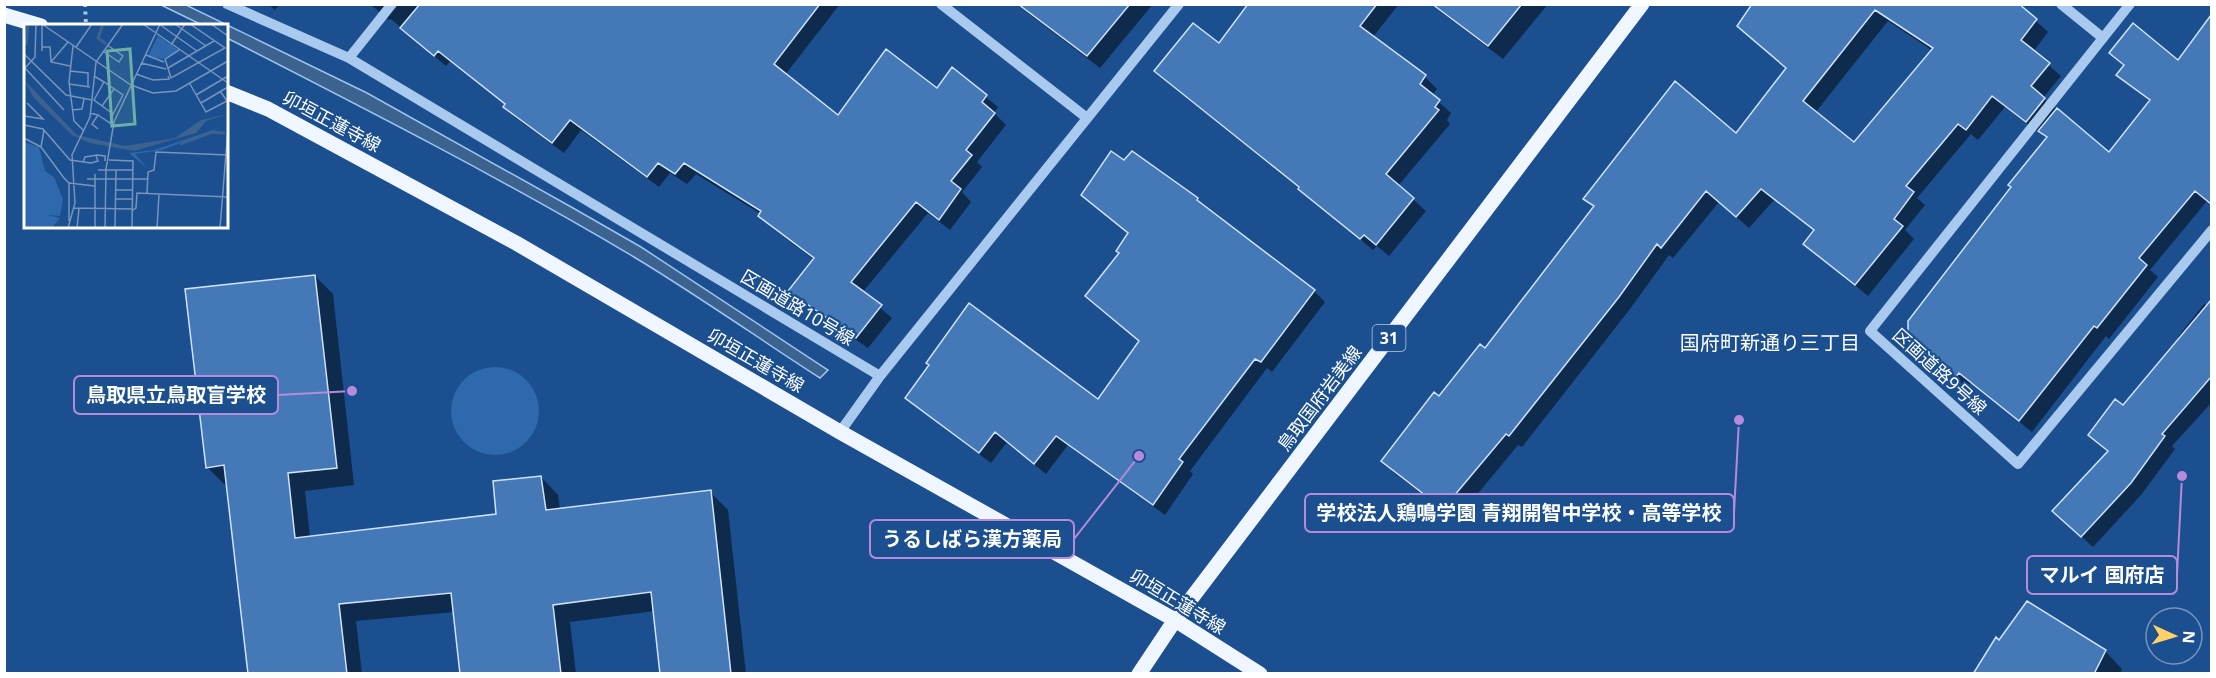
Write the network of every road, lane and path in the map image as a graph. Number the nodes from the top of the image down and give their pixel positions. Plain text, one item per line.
1 (85, 4) edge
2 (227, 4) edge
3 (392, 4) edge
4 (941, 4) edge
5 (1179, 4) edge
6 (1642, 4) edge
7 (2061, 4) edge
8 (2130, 4) edge
9 (4, 15) edge
10 (34, 24) edge
11 (87, 24) edge
12 (2103, 38) junction
13 (349, 58) junction
14 (228, 93) edge
15 (1087, 118) junction
16 (2211, 230) edge
17 (880, 376) junction
18 (840, 432) junction
19 (1175, 620) junction
20 (1139, 674) edge
21 (1260, 674) edge

1 - 11 path
2 - 13 street, 区画道路10号線
3 - 13 street
4 - 15 street
5 - 15 street
6 - 19 main road, 鳥取国府岩美線 / 31
7 - 12 street
8 - 12 street, 区画道路9号線
9 - 10 main road
12 - 16 street, 区画道路9号線
13 - 17 street, 区画道路10号線
14 - 18 main road, 卯垣正蓮寺線
15 - 17 street
17 - 18 street
18 - 19 main road, 卯垣正蓮寺線
19 - 20 main road, 鳥取国府岩美線 / 31
19 - 21 main road, 卯垣正蓮寺線

